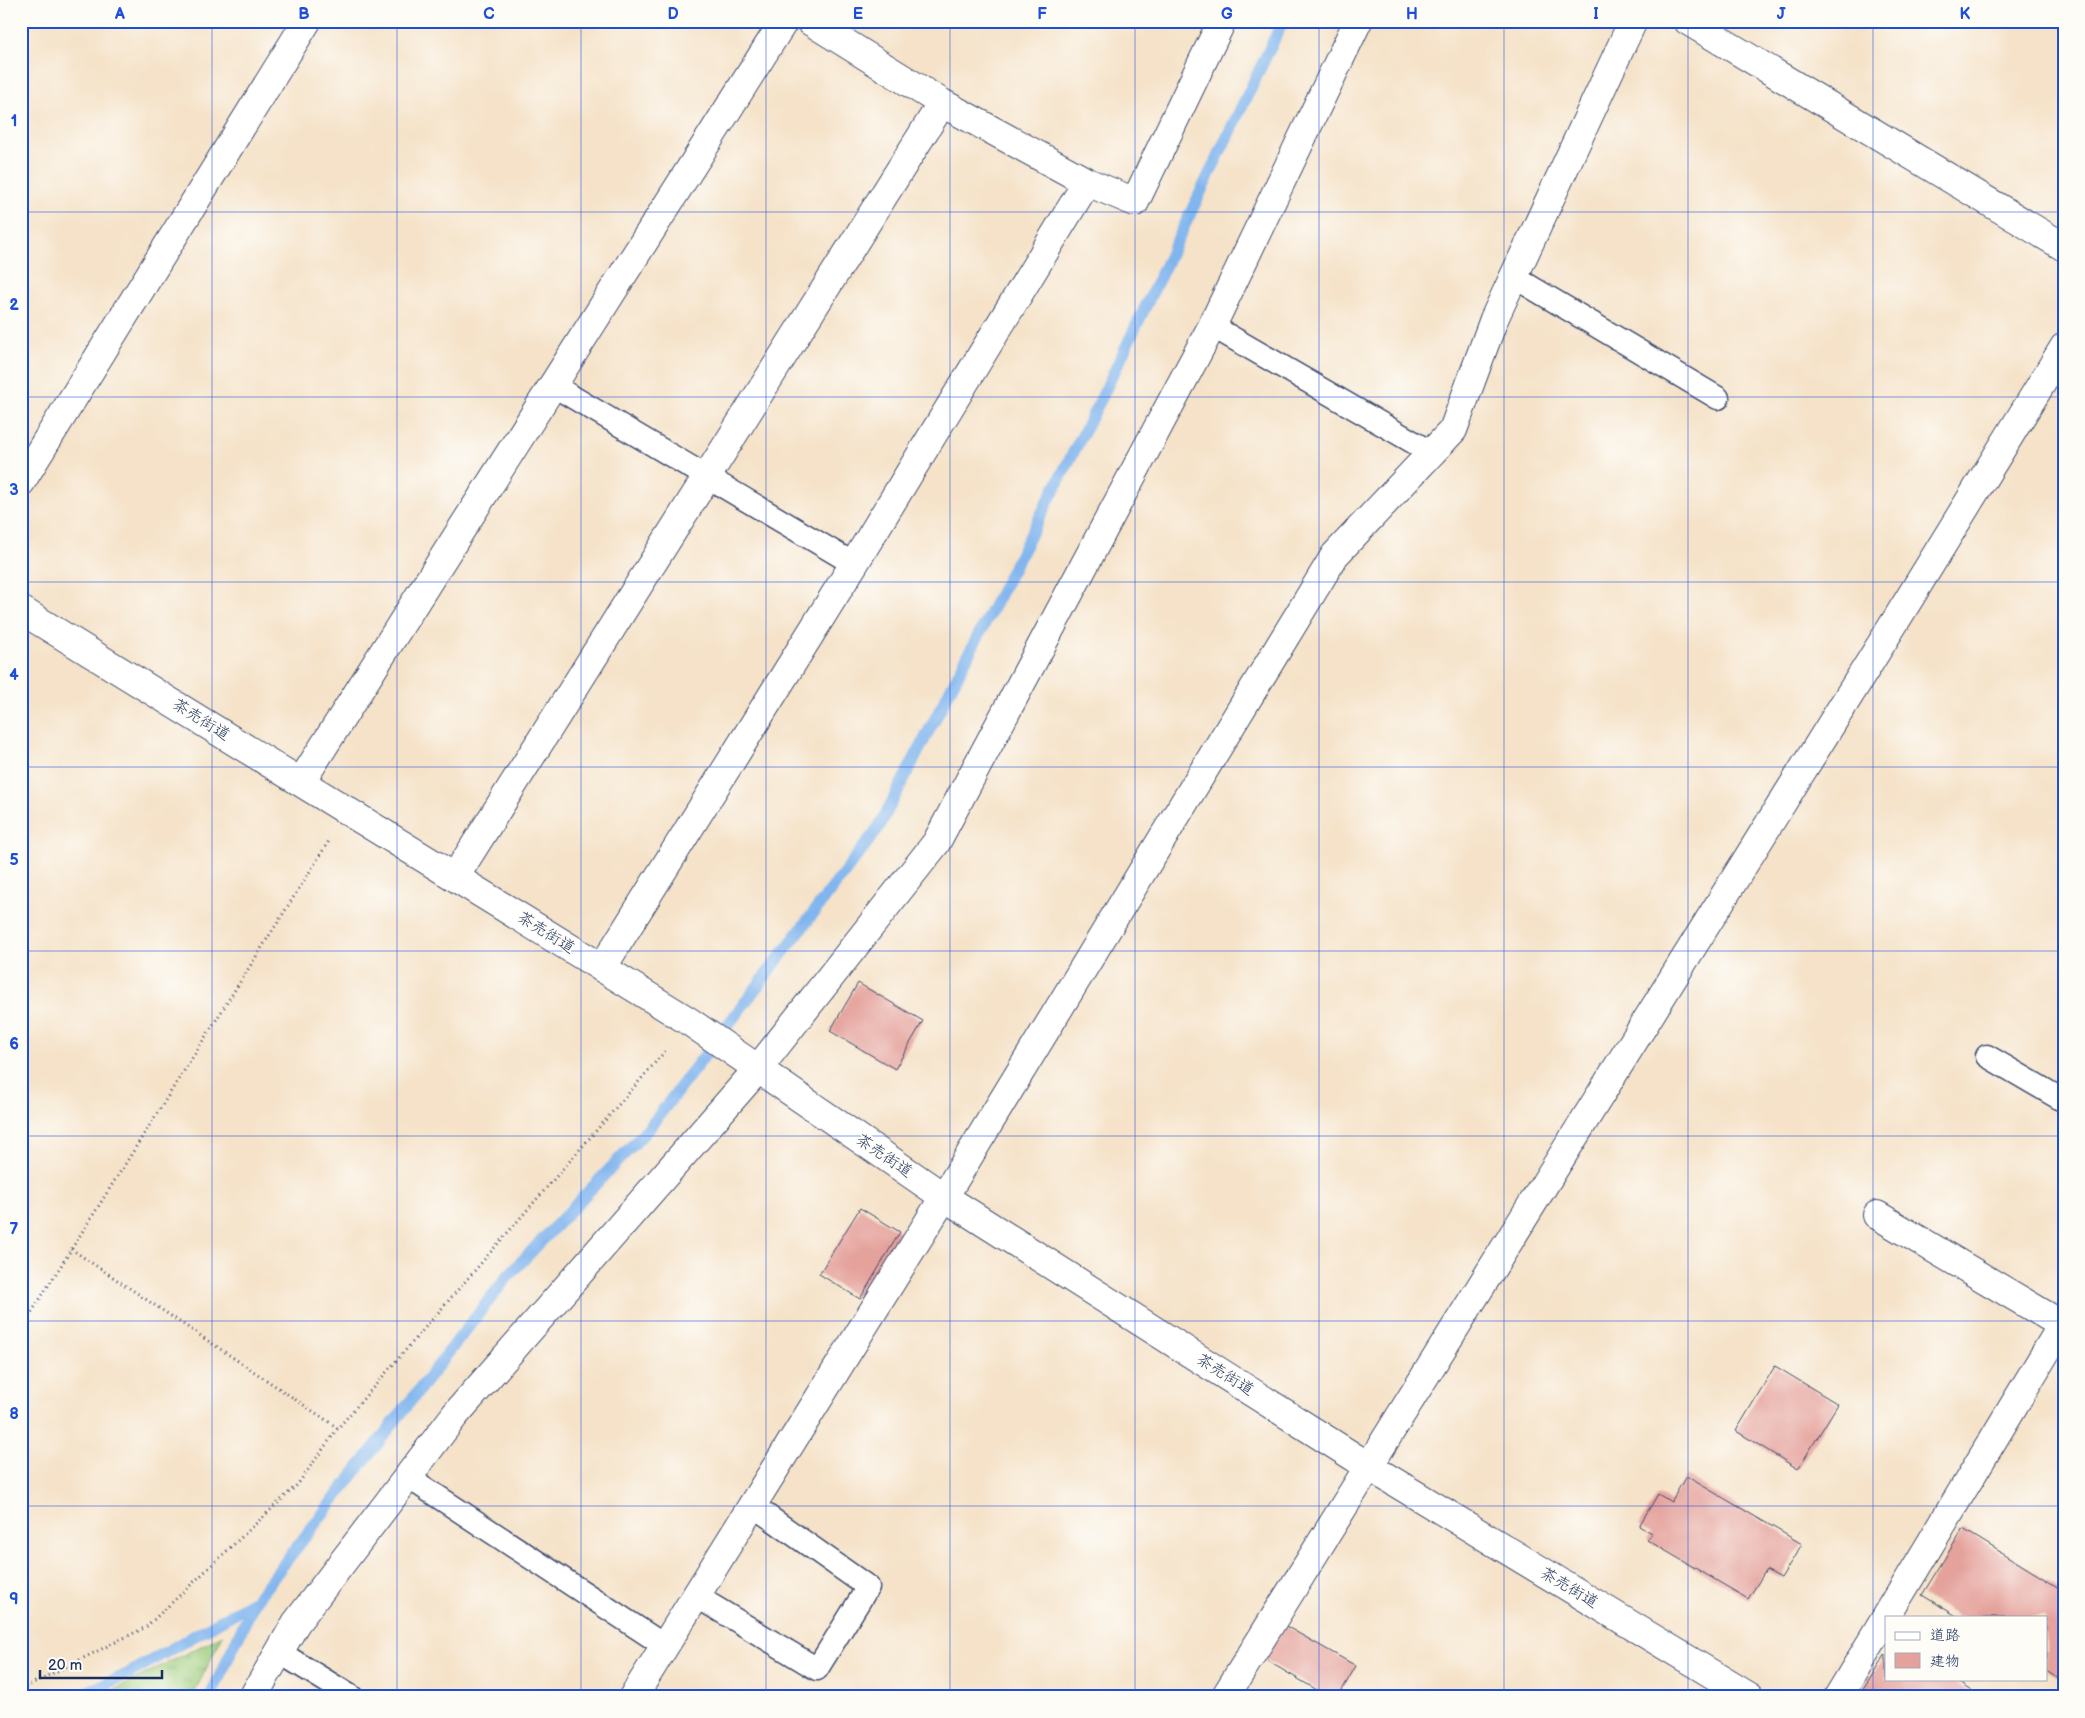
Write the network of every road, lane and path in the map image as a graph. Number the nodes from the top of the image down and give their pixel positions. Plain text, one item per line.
1 (307, 21) edge
2 (784, 21) edge
3 (810, 21) edge
4 (1222, 21) edge
5 (1358, 21) edge
6 (1633, 21) edge
7 (1688, 21) edge
8 (942, 103) junction
9 (1087, 182) junction
10 (2064, 247) edge
11 (1514, 277) junction
12 (1212, 326) junction
13 (2064, 346) edge
14 (554, 386) junction
15 (1718, 398) dead end
16 (1432, 453) junction
17 (707, 477) junction
18 (21, 482) edge
19 (854, 564) junction
20 (21, 610) edge
21 (302, 782) junction
22 (348, 811) junction
23 (455, 877) junction
24 (602, 968) junction
25 (690, 1022) junction
26 (1987, 1056) dead end
27 (750, 1065) junction
28 (2064, 1101) edge
29 (944, 1197) junction
30 (1877, 1215) dead end
31 (71, 1249) junction
32 (2063, 1324) edge
33 (21, 1328) edge
34 (338, 1428) junction
35 (1368, 1466) junction
36 (408, 1477) junction
37 (752, 1505) junction
38 (696, 1596) junction
39 (1887, 1616) edge
40 (1885, 1619) edge
41 (665, 1646) junction
42 (279, 1652) junction
43 (21, 1689) edge
44 (253, 1697) edge
45 (352, 1697) edge
46 (633, 1697) edge
47 (1225, 1697) edge
48 (1750, 1697) edge
49 (1838, 1697) edge

1 - 18 street
2 - 14 street
3 - 8 street
4 - 9 street
5 - 12 street
6 - 11 street
7 - 10 street
8 - 9 street
8 - 17 street
9 - 19 street
11 - 15 lane
11 - 16 street
12 - 16 lane
12 - 27 street
13 - 35 street
14 - 17 lane
14 - 21 street
16 - 29 street
17 - 19 lane
17 - 23 street
19 - 24 street
20 - 21 street, 茶売街道
21 - 22 street, 茶売街道
22 - 23 street, 茶売街道
22 - 31 path
23 - 24 street, 茶売街道
24 - 25 street, 茶売街道
25 - 27 street, 茶売街道
25 - 34 path
26 - 28 lane
27 - 29 street, 茶売街道
27 - 36 street
29 - 35 street, 茶売街道
29 - 37 street
30 - 32 street
31 - 33 path
31 - 34 path
32 - 39 street
34 - 43 path
35 - 47 street
35 - 48 street, 茶売街道
36 - 41 lane
36 - 42 street
37 - 38 street
37 - 38 lane
38 - 41 street
40 - 49 street
41 - 46 street
42 - 44 street
42 - 45 lane

